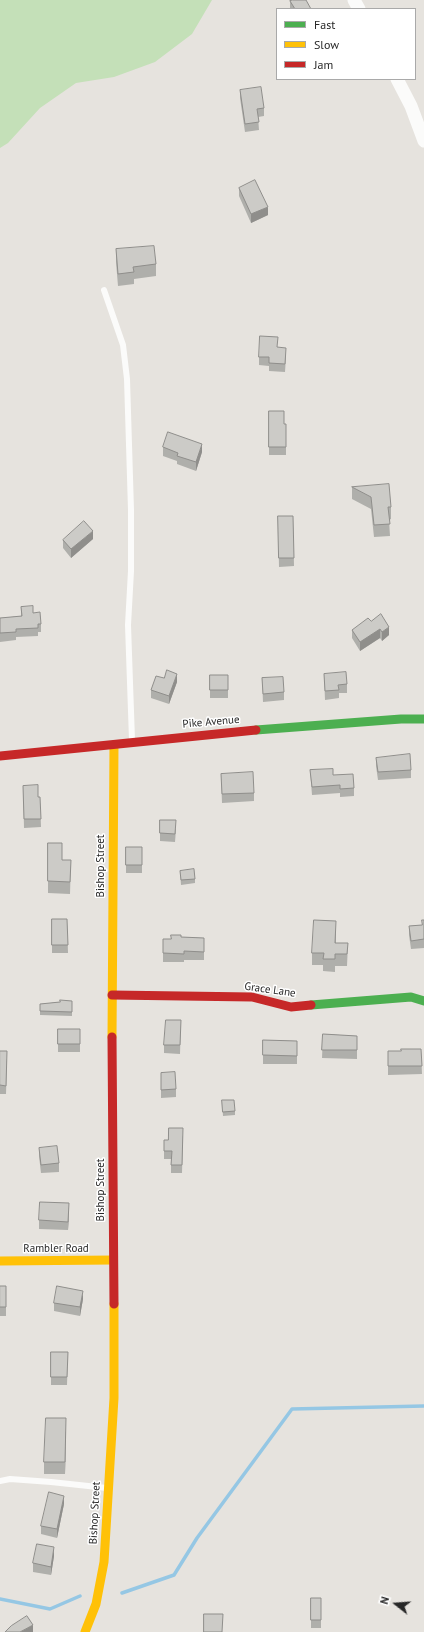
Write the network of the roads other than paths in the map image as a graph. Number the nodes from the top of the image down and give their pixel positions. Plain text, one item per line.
1 (398, 80) edge
2 (424, 141) edge
3 (104, 290) dead end
4 (424, 719) edge
5 (132, 742) junction
6 (114, 745) junction
7 (0, 756) edge
8 (112, 996) junction
9 (424, 1001) edge
10 (113, 1260) junction
11 (0, 1261) edge
12 (0, 1481) edge
13 (108, 1488) junction
14 (85, 1632) edge

1 - 2 street
3 - 5 lane
4 - 5 street, Pike Avenue
5 - 6 street, Pike Avenue
6 - 7 street, Pike Avenue
6 - 8 street, Bishop Street
8 - 9 street, Grace Lane
8 - 10 street, Bishop Street
10 - 11 street, Rambler Road
10 - 13 street, Bishop Street
12 - 13 lane
13 - 14 street, Bishop Street

